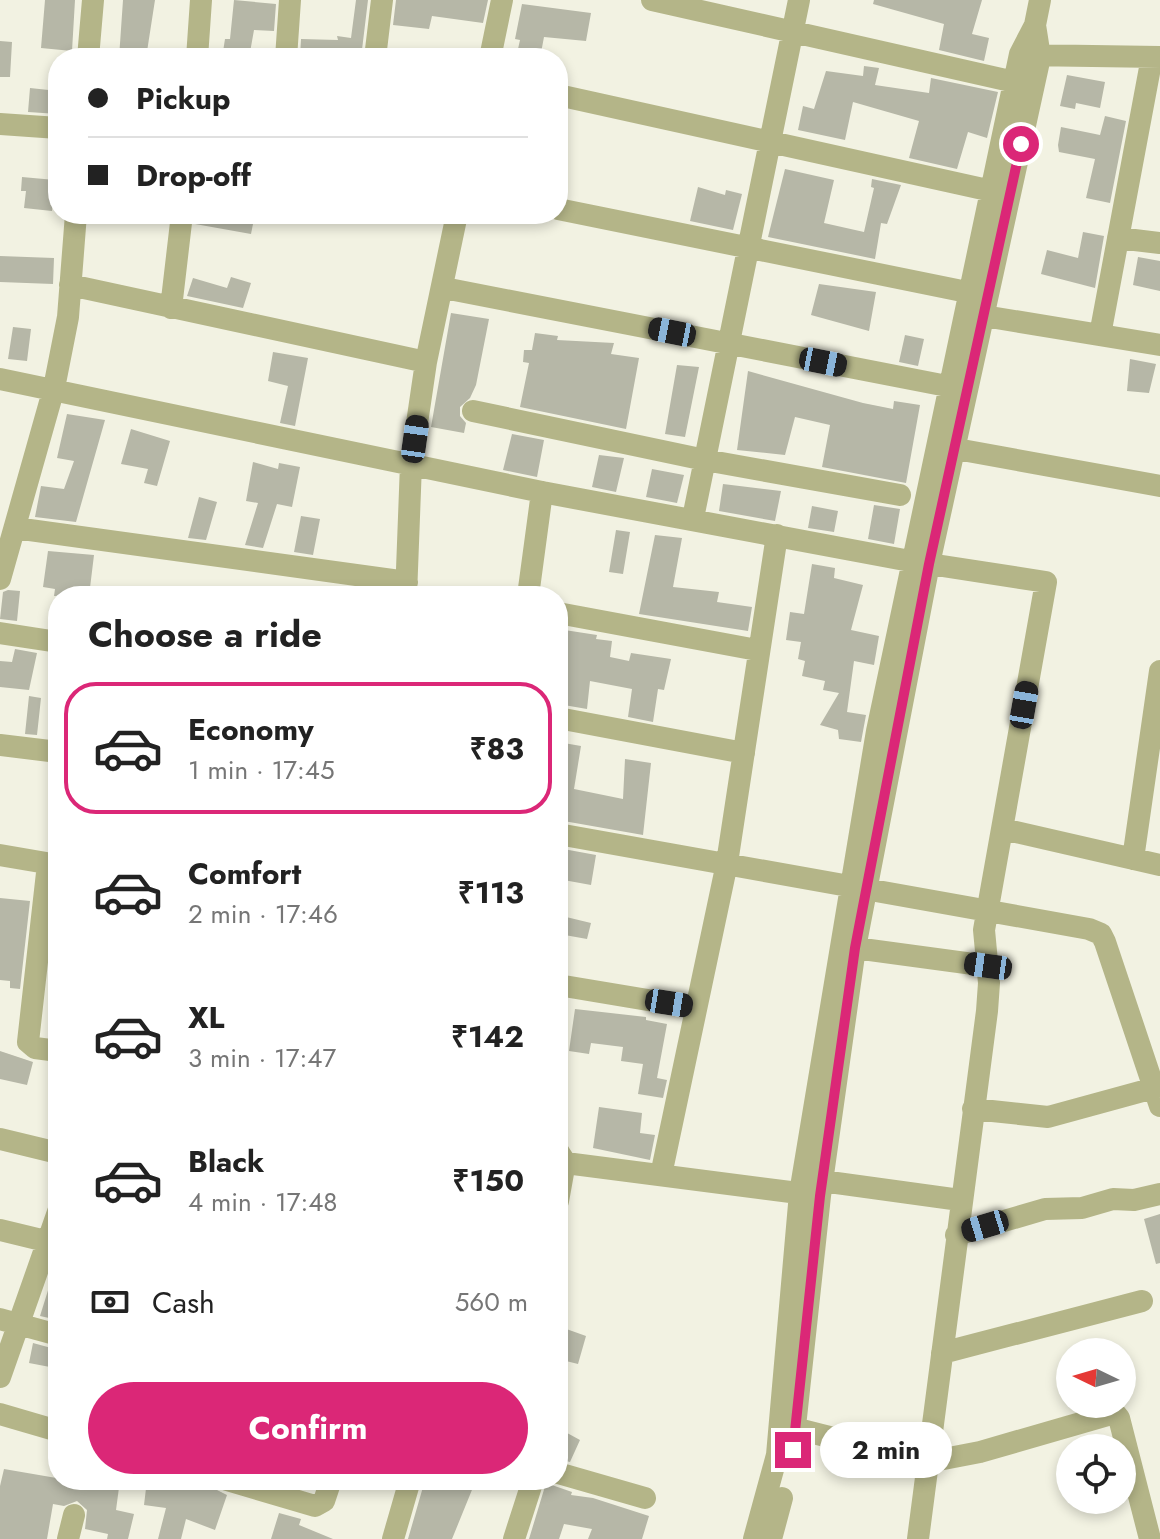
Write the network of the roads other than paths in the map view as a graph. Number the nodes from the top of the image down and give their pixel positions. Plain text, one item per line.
1 (93, 0) edge
2 (201, 0) edge
3 (290, 0) edge
4 (382, 0) edge
5 (502, 0) edge
6 (652, 0) edge
7 (799, 0) edge
8 (1040, 0) edge
9 (792, 31) junction
10 (89, 48) edge
11 (198, 48) edge
12 (287, 48) edge
13 (376, 48) edge
14 (492, 48) edge
15 (1030, 55) junction
16 (1156, 57) edge
17 (1024, 84) junction
18 (568, 97) edge
19 (0, 124) edge
20 (48, 127) edge
21 (770, 140) junction
22 (992, 191) junction
23 (568, 211) edge
24 (75, 224) edge
25 (181, 224) edge
26 (455, 224) edge
27 (1118, 238) junction
28 (1160, 243) edge
29 (749, 248) junction
30 (70, 285) junction
31 (444, 288) junction
32 (972, 307) junction
33 (171, 308) junction
34 (1100, 335) junction
35 (730, 344) junction
36 (1160, 345) edge
37 (426, 362) junction
38 (0, 379) edge
39 (947, 386) junction
40 (54, 388) junction
41 (473, 411) dead end
42 (945, 447) junction
43 (705, 460) junction
44 (411, 464) junction
45 (1160, 486) edge
46 (542, 492) junction
47 (900, 495) dead end
48 (693, 518) junction
49 (777, 535) junction
50 (9, 537) edge
51 (920, 562) junction
52 (0, 579) edge
53 (383, 586) edge
54 (406, 586) edge
55 (529, 586) edge
56 (568, 615) edge
57 (0, 633) edge
58 (48, 640) edge
59 (757, 650) junction
60 (1160, 671) edge
61 (568, 720) edge
62 (0, 745) edge
63 (48, 751) edge
64 (744, 753) junction
65 (1003, 829) junction
66 (568, 836) edge
67 (0, 855) edge
68 (1133, 859) junction
69 (48, 863) edge
70 (727, 863) junction
71 (1160, 865) edge
72 (859, 886) junction
73 (48, 900) edge
74 (987, 910) junction
75 (855, 948) junction
76 (988, 966) junction
77 (568, 987) edge
78 (696, 1008) junction
79 (48, 1050) edge
80 (1157, 1097) edge
81 (973, 1109) junction
82 (0, 1139) edge
83 (48, 1151) edge
84 (568, 1159) edge
85 (661, 1175) junction
86 (814, 1190) junction
87 (1160, 1194) edge
88 (960, 1200) junction
89 (0, 1230) edge
90 (956, 1235) junction
91 (48, 1242) edge
92 (48, 1252) edge
93 (1142, 1301) dead end
94 (9, 1322) edge
95 (48, 1332) edge
96 (942, 1353) junction
97 (0, 1377) edge
98 (0, 1414) edge
99 (789, 1426) junction
100 (48, 1428) edge
101 (928, 1462) junction
102 (568, 1476) edge
103 (261, 1490) edge
104 (328, 1490) edge
105 (407, 1490) edge
106 (530, 1490) edge
107 (645, 1498) dead end
108 (74, 1515) dead end
109 (68, 1539) edge
110 (393, 1539) edge
111 (514, 1539) edge
112 (754, 1539) edge
113 (771, 1539) edge
114 (918, 1539) edge
115 (1150, 1539) edge

1 - 10 street
2 - 11 street
3 - 12 street
4 - 13 street
5 - 14 street
6 - 9 street
7 - 9 street
8 - 15 street
9 - 17 street
9 - 21 street
15 - 16 street
15 - 17 street
16 - 27 street
17 - 22 street
17 - 32 street
18 - 21 street
19 - 20 street
21 - 22 street
21 - 29 street
22 - 32 street
23 - 29 street
24 - 30 street
25 - 33 street
26 - 31 street
27 - 28 street
27 - 34 street
29 - 32 street
29 - 35 street
30 - 33 street
30 - 40 street
31 - 35 street
31 - 37 street
32 - 34 street
32 - 39 street
32 - 42 street
33 - 37 street
34 - 36 street
35 - 39 street
35 - 43 street
37 - 44 street
38 - 40 street
39 - 42 street
40 - 44 street
40 - 50 street
41 - 43 street
42 - 45 street
42 - 51 street
43 - 47 street
43 - 48 street
44 - 46 street
44 - 54 street
46 - 48 street
46 - 55 street
48 - 49 street
49 - 51 street
49 - 59 street
50 - 52 street
50 - 53 street
51 - 65 street
51 - 72 street
56 - 59 street
57 - 58 street
59 - 64 street
60 - 68 street
61 - 64 street
62 - 63 street
64 - 70 street
65 - 68 street
65 - 74 street
66 - 70 street
67 - 69 street
68 - 71 street
70 - 72 street
70 - 78 street
72 - 74 street
72 - 75 street
72 - 86 street
73 - 79 street
74 - 76 street
74 - 80 street
75 - 76 street
75 - 86 street
76 - 81 street
77 - 78 street
78 - 85 street
80 - 81 street
81 - 88 street
82 - 83 street
84 - 85 street
85 - 86 street
86 - 88 street
86 - 99 street
87 - 90 street
88 - 90 street
89 - 91 street
90 - 96 street
92 - 94 street
93 - 96 street
94 - 95 street
94 - 97 street
96 - 101 street
98 - 100 street
99 - 101 street
99 - 112 street
99 - 113 street
101 - 114 street
101 - 115 street
102 - 107 street
103 - 104 street
105 - 110 street
106 - 111 street
108 - 109 street

